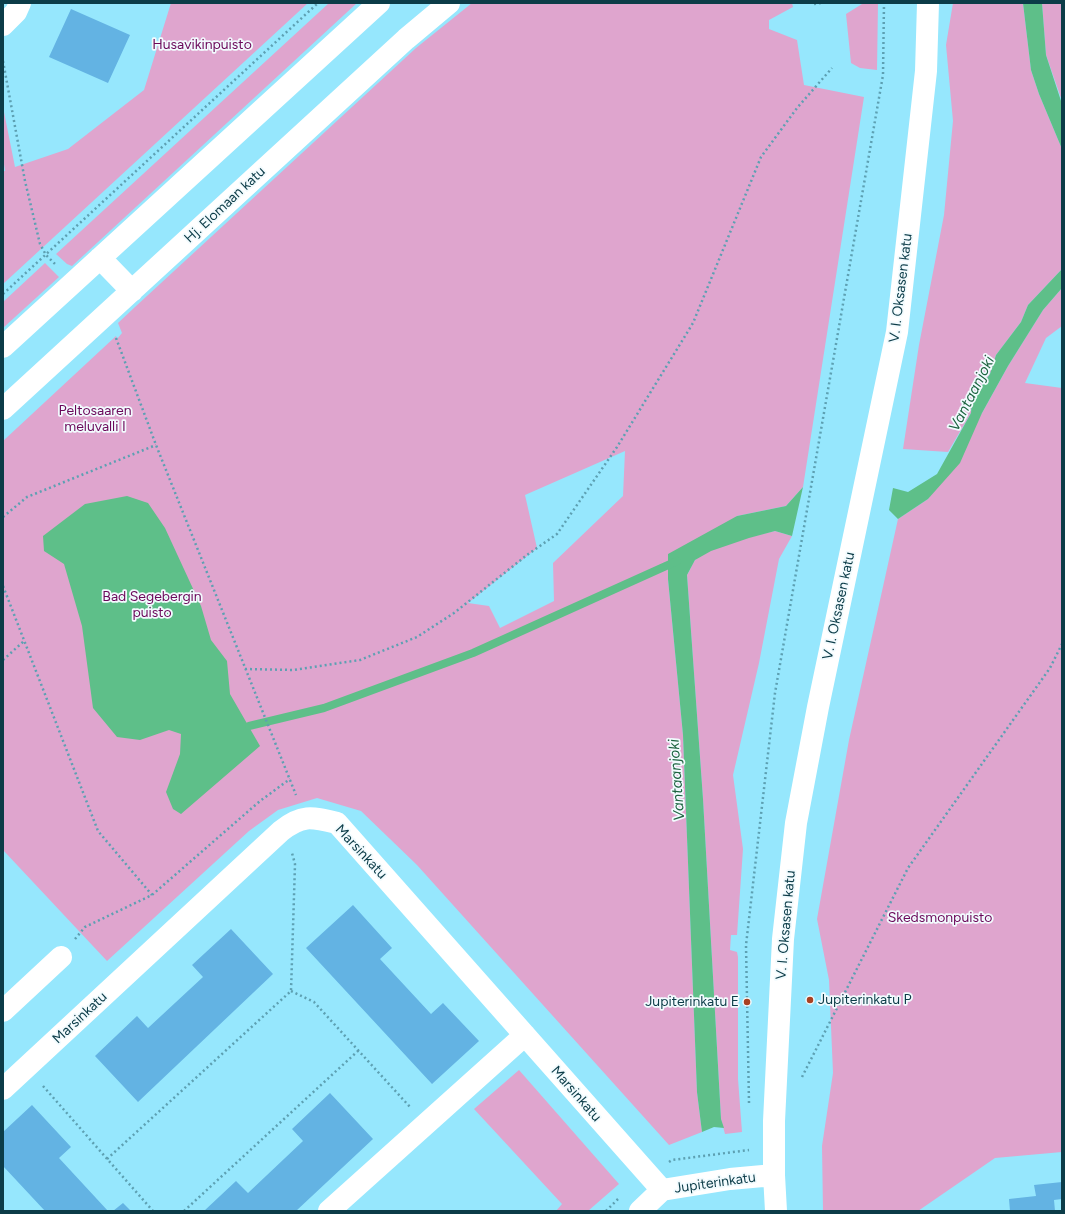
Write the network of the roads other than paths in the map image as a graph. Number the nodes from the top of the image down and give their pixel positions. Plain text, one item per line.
1 (20, 3) edge
2 (379, 3) edge
3 (449, 3) edge
4 (928, 3) edge
5 (3, 25) edge
6 (100, 258) junction
7 (132, 291) junction
8 (3, 347) edge
9 (3, 409) edge
10 (62, 957) road end
11 (3, 1011) edge
12 (525, 1035) junction
13 (3, 1090) edge
14 (774, 1175) junction
15 (662, 1190) junction
16 (329, 1211) edge
17 (640, 1211) edge
18 (776, 1211) edge

1 - 5 street
2 - 6 street
3 - 7 street, Hj. Elomaan katu
4 - 14 street, V. I. Oksasen katu
6 - 7 street
6 - 8 street
7 - 9 street, Hj. Elomaan katu
10 - 11 street
12 - 13 street, Marsinkatu
12 - 15 street, Marsinkatu
12 - 16 street
14 - 15 street, Jupiterinkatu
14 - 18 street, V. I. Oksasen katu
15 - 17 street, Jupiterinkatu

